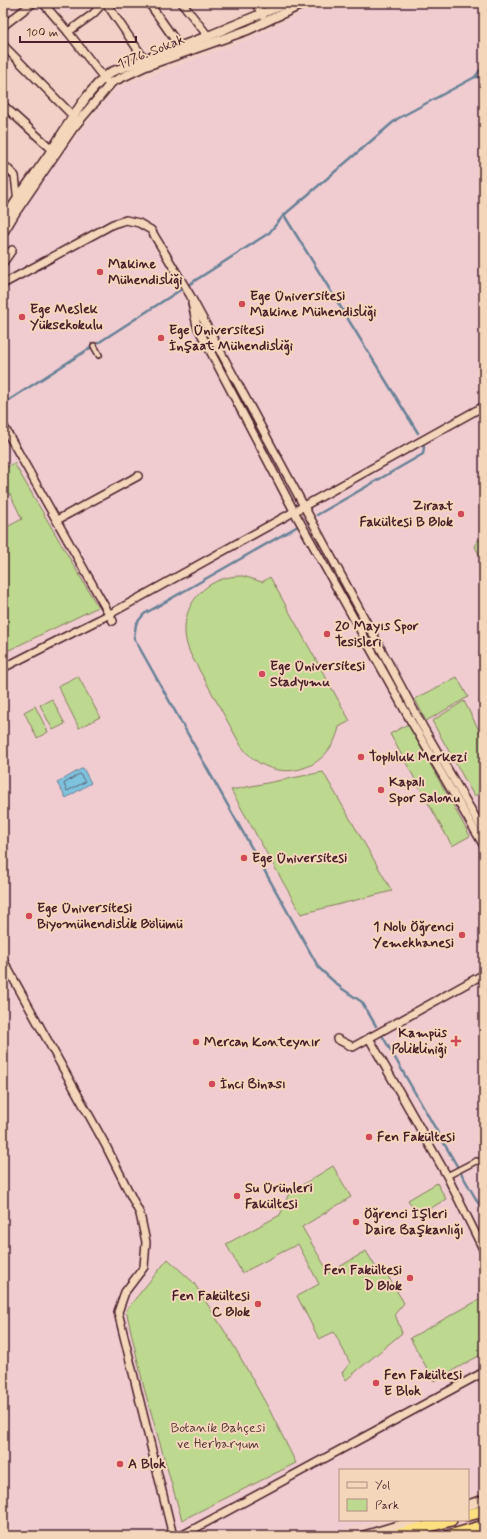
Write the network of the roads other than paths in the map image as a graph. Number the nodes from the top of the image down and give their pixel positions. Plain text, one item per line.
1 (33, 3) edge
2 (43, 3) edge
3 (103, 3) edge
4 (106, 3) edge
5 (149, 3) edge
6 (182, 3) edge
7 (255, 3) edge
8 (287, 3) edge
9 (305, 3) edge
10 (263, 15) junction
11 (3, 26) edge
12 (68, 32) junction
13 (208, 36) junction
14 (3, 45) edge
15 (180, 47) junction
16 (145, 60) junction
17 (103, 78) junction
18 (109, 86) junction
19 (3, 105) edge
20 (73, 116) junction
21 (54, 151) junction
22 (3, 164) edge
23 (18, 202) junction
24 (3, 222) edge
25 (3, 233) edge
26 (12, 250) dead end
27 (3, 263) edge
28 (3, 284) edge
29 (187, 290) junction
30 (94, 346) dead end
31 (99, 355) dead end
32 (230, 368) junction
33 (222, 372) junction
34 (249, 406) junction
35 (484, 406) edge
36 (242, 411) junction
37 (3, 424) edge
38 (138, 476) dead end
39 (306, 507) junction
40 (295, 513) junction
41 (58, 520) junction
42 (110, 614) junction
43 (113, 621) dead end
44 (3, 668) edge
45 (416, 712) junction
46 (408, 716) junction
47 (484, 832) edge
48 (484, 846) edge
49 (3, 960) edge
50 (484, 974) edge
51 (369, 1038) junction
52 (337, 1039) dead end
53 (484, 1162) edge
54 (447, 1176) junction
55 (484, 1251) edge
56 (484, 1372) edge
57 (484, 1500) edge
58 (469, 1505) edge
59 (484, 1511) edge
60 (469, 1515) edge
61 (415, 1521) edge
62 (447, 1521) edge
63 (484, 1526) edge
64 (173, 1536) edge
65 (181, 1536) edge
66 (364, 1536) edge
67 (394, 1536) edge
68 (449, 1536) edge

1 - 11 street
2 - 12 street
3 - 12 street
4 - 16 street
5 - 15 street
6 - 13 street
7 - 10 street
8 - 10 street, 1776. Sokak
9 - 18 street, 1776. Sokak
10 - 13 street, 1776. Sokak
12 - 17 street
13 - 15 street, 1776. Sokak
14 - 20 street
15 - 16 street, 1776. Sokak
16 - 17 street, 1776. Sokak
17 - 18 street
17 - 20 street, 1776. Sokak
18 - 21 street, 1776. Sokak
19 - 21 street
20 - 21 street, 1776. Sokak
21 - 23 street, 1776. Sokak
22 - 23 street
23 - 24 street, 1776. Sokak
23 - 25 street, 1776. Sokak
26 - 27 street
28 - 29 street
29 - 32 street
29 - 33 street
30 - 31 street
32 - 33 street
32 - 34 street
33 - 36 street
34 - 36 street
34 - 39 street
35 - 39 street
36 - 40 street
37 - 41 street
38 - 41 street
39 - 40 street
39 - 45 street
40 - 42 street
40 - 46 street
41 - 42 street
42 - 43 street
42 - 44 street
45 - 46 street
45 - 47 street
46 - 48 street
49 - 64 street
50 - 51 street
51 - 52 street
51 - 54 street
53 - 54 street
54 - 55 street
56 - 65 street
57 - 58 main road
59 - 60 highway
61 - 66 main road
62 - 67 highway
63 - 68 highway

